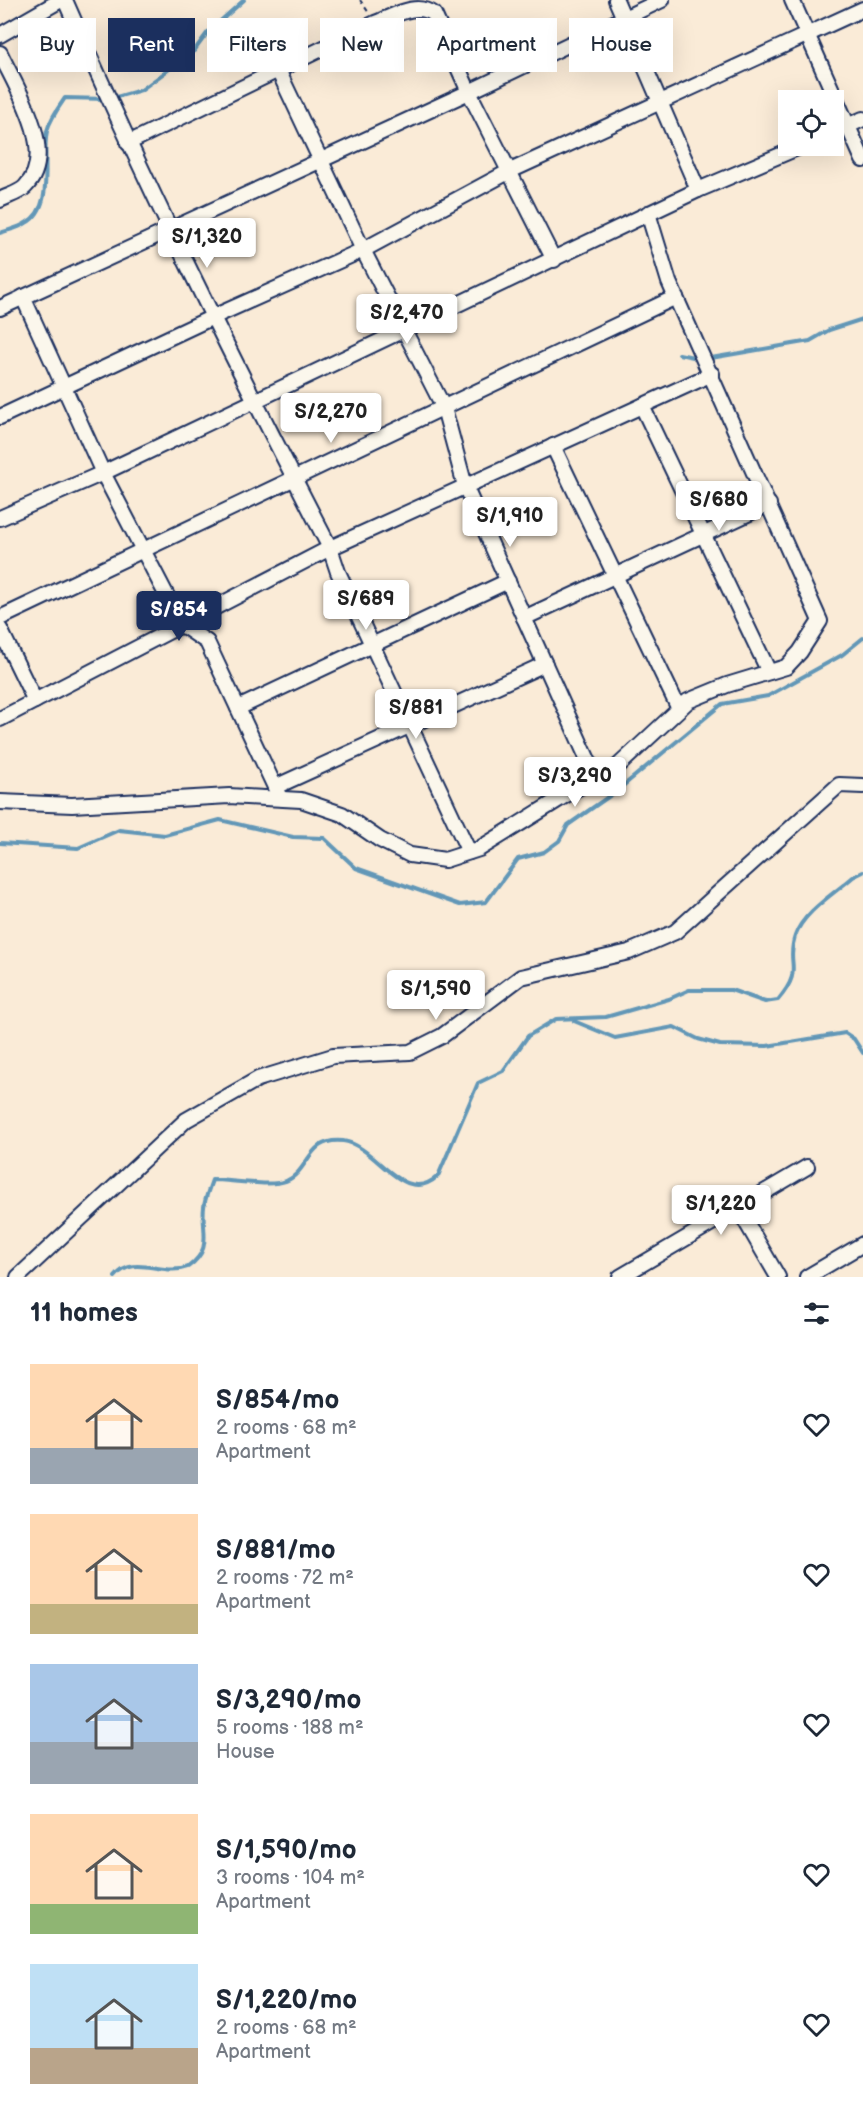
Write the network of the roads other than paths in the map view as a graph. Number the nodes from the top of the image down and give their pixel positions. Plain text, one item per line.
1 (63, 0) edge
2 (435, 0) edge
3 (616, 0) edge
4 (662, 0) edge
5 (792, 0) edge
6 (420, 8) junction
7 (863, 9) edge
8 (624, 18) edge
9 (626, 18) edge
10 (0, 35) edge
11 (808, 36) junction
12 (569, 45) edge
13 (0, 53) edge
14 (308, 55) edge
15 (274, 72) edge
16 (279, 72) edge
17 (647, 72) edge
18 (469, 92) junction
19 (660, 102) junction
20 (863, 119) edge
21 (848, 126) junction
22 (844, 128) edge
23 (128, 143) junction
24 (778, 156) edge
25 (321, 159) junction
26 (863, 160) edge
27 (510, 171) junction
28 (698, 190) junction
29 (0, 200) edge
30 (648, 213) junction
31 (170, 229) junction
32 (363, 250) junction
33 (554, 260) junction
34 (23, 297) junction
35 (676, 297) junction
36 (0, 308) edge
37 (213, 316) junction
38 (404, 329) junction
39 (712, 374) junction
40 (64, 387) junction
41 (253, 400) junction
42 (642, 406) junction
43 (444, 408) junction
44 (0, 417) edge
45 (553, 447) junction
46 (103, 473) junction
47 (295, 479) junction
48 (465, 486) junction
49 (769, 504) junction
50 (0, 518) edge
51 (703, 535) junction
52 (330, 548) junction
53 (143, 551) junction
54 (615, 576) junction
55 (508, 581) junction
56 (0, 618) edge
57 (524, 618) junction
58 (182, 625) junction
59 (0, 629) edge
60 (372, 645) junction
61 (545, 664) junction
62 (769, 672) junction
63 (35, 701) junction
64 (238, 708) junction
65 (679, 710) junction
66 (0, 719) edge
67 (410, 726) junction
68 (596, 778) junction
69 (863, 786) edge
70 (278, 793) junction
71 (0, 802) edge
72 (469, 852) junction
73 (807, 1167) dead end
74 (738, 1208) junction
75 (863, 1244) edge
76 (18, 1277) edge
77 (620, 1277) edge
78 (778, 1277) edge
79 (807, 1277) edge

1 - 10 street
1 - 23 street
2 - 6 street
3 - 8 street
4 - 9 street
5 - 11 street
6 - 14 street
6 - 18 street
7 - 11 street
11 - 19 street
11 - 21 street
12 - 18 street
13 - 29 street
15 - 23 street
16 - 25 street
17 - 19 street
18 - 25 street
18 - 27 street
19 - 27 street
19 - 28 street
20 - 21 street
21 - 22 street
21 - 26 street
23 - 31 street
24 - 28 street
25 - 31 street
25 - 32 street
27 - 32 street
27 - 33 street
28 - 30 street
30 - 33 street
30 - 35 street
31 - 34 street
31 - 37 street
32 - 37 street
32 - 38 street
33 - 38 street
34 - 36 street
34 - 40 street
35 - 39 street
35 - 43 street
37 - 40 street
37 - 41 street
38 - 41 street
38 - 43 street
39 - 42 street
39 - 49 street
40 - 44 street
40 - 46 street
41 - 46 street
41 - 47 street
42 - 45 street
42 - 51 street
43 - 47 street
43 - 48 street
45 - 48 street
45 - 54 street
46 - 50 street
46 - 53 street
47 - 52 street
47 - 53 street
48 - 52 street
48 - 55 street
49 - 51 street
49 - 62 street
51 - 54 street
51 - 62 street
52 - 58 street
52 - 60 street
53 - 56 street
53 - 58 street
54 - 57 street
54 - 65 street
55 - 57 street
55 - 60 street
57 - 61 street
58 - 63 street
58 - 64 street
59 - 63 street
60 - 64 street
60 - 67 street
61 - 67 street
61 - 68 street
62 - 65 street
63 - 66 street
64 - 70 street
65 - 68 street
67 - 70 street
67 - 72 street
68 - 72 street
69 - 76 street
70 - 71 street
70 - 72 street
73 - 74 street
74 - 77 street
74 - 78 street
75 - 79 street

